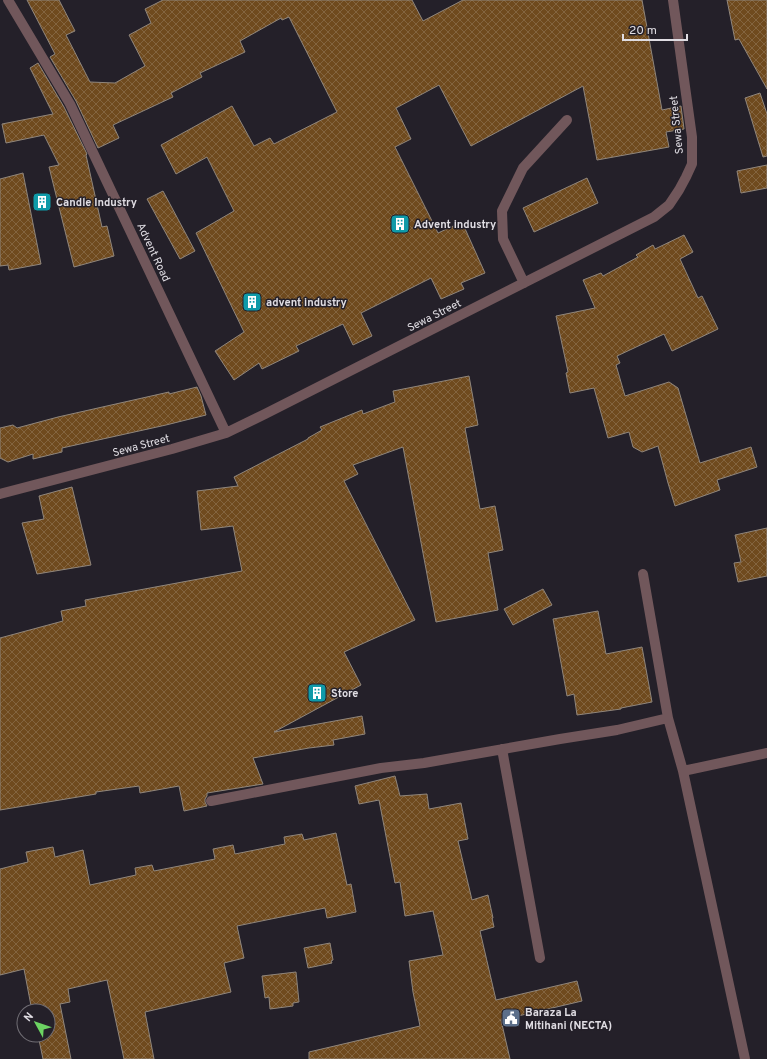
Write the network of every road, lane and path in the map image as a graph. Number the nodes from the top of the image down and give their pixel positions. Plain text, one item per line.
1 (8, 0) edge
2 (673, 0) edge
3 (568, 120) dead end
4 (524, 283) junction
5 (226, 433) junction
6 (0, 494) edge
7 (643, 574) dead end
8 (668, 718) junction
9 (502, 749) junction
10 (767, 753) edge
11 (683, 771) junction
12 (211, 801) dead end
13 (540, 958) dead end
14 (745, 1059) edge

1 - 5 street, Advent Road
2 - 4 street, Sewa Street
3 - 4 street
4 - 5 street, Sewa Street
5 - 6 street, Sewa Street
7 - 8 street
8 - 9 street
8 - 11 street
9 - 12 street
9 - 13 street
10 - 11 street
11 - 14 street

